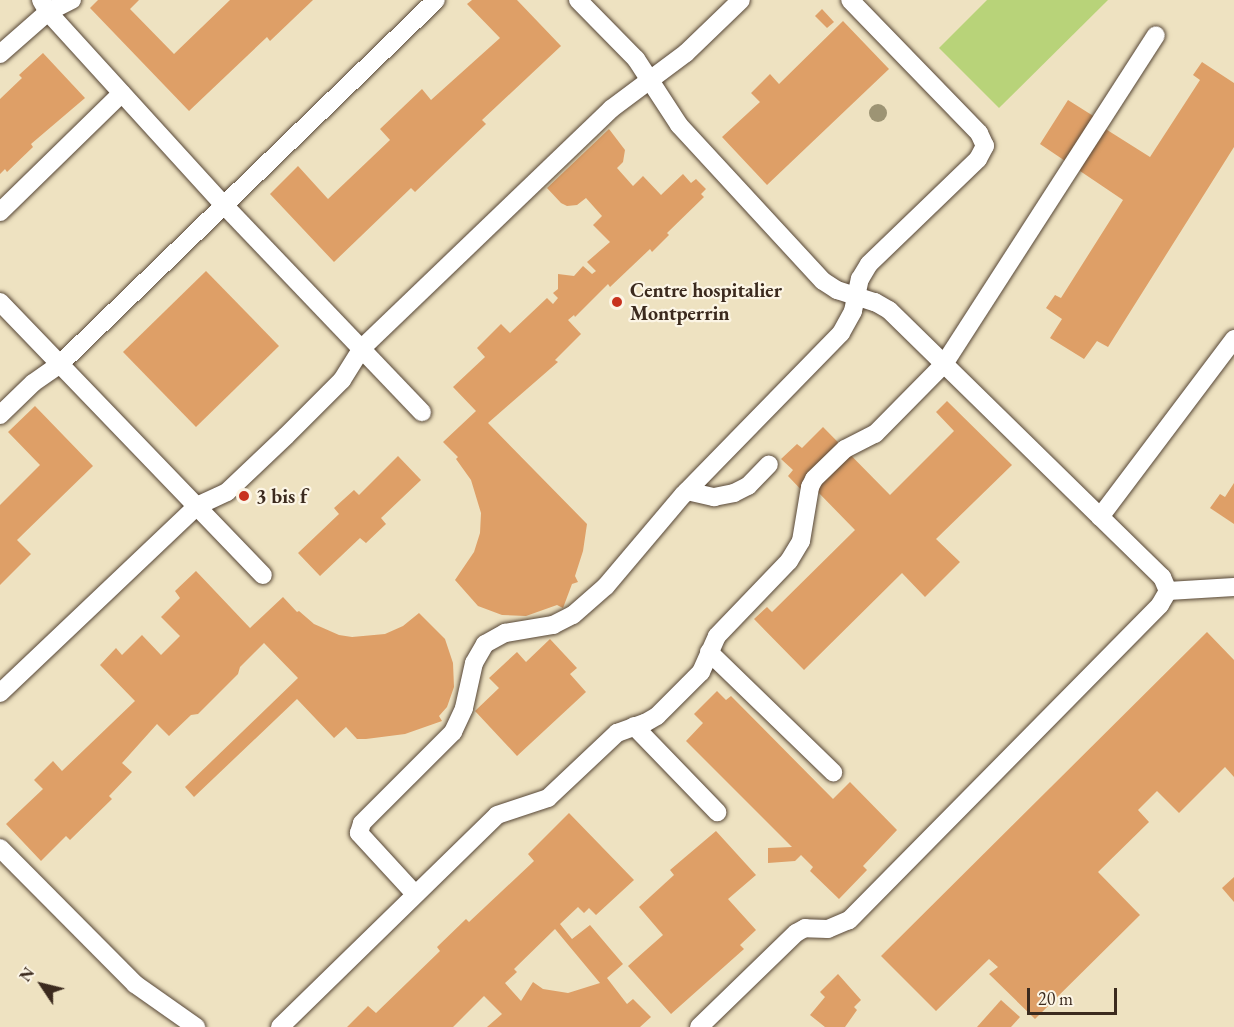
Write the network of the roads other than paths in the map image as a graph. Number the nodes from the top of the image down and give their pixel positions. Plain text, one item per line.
1 (72, 0) edge
2 (436, 0) edge
3 (579, 0) edge
4 (741, 0) edge
5 (850, 0) edge
6 (44, 6) edge
7 (1155, 35) dead end
8 (0, 54) edge
9 (651, 79) junction
10 (122, 93) junction
11 (223, 204) junction
12 (0, 212) edge
13 (856, 297) junction
14 (0, 302) edge
15 (1234, 339) edge
16 (361, 349) junction
17 (60, 364) junction
18 (944, 364) junction
19 (422, 412) dead end
20 (0, 414) edge
21 (769, 464) dead end
22 (687, 491) junction
23 (197, 506) junction
24 (1100, 517) junction
25 (263, 575) dead end
26 (1234, 587) edge
27 (1168, 591) junction
28 (709, 652) junction
29 (0, 693) edge
30 (634, 726) junction
31 (833, 772) dead end
32 (717, 812) dead end
33 (0, 848) edge
34 (415, 894) junction
35 (196, 1027) edge
36 (280, 1027) edge
37 (699, 1027) edge

1 - 6 lane
2 - 11 lane
3 - 9 lane
4 - 9 lane
5 - 13 lane
6 - 8 lane
6 - 10 lane
7 - 18 lane
9 - 13 lane
9 - 16 lane
10 - 11 lane
10 - 12 lane
11 - 16 lane
11 - 17 lane
13 - 18 lane
13 - 22 lane
14 - 17 lane
15 - 24 lane
16 - 19 lane
16 - 23 lane
17 - 20 lane
17 - 23 lane
18 - 24 lane
18 - 28 lane
21 - 22 lane
22 - 34 lane
23 - 25 lane
23 - 29 lane
24 - 27 lane
26 - 27 lane
27 - 37 lane
28 - 30 lane
28 - 31 lane
30 - 32 lane
30 - 34 lane
33 - 35 lane
34 - 36 lane

